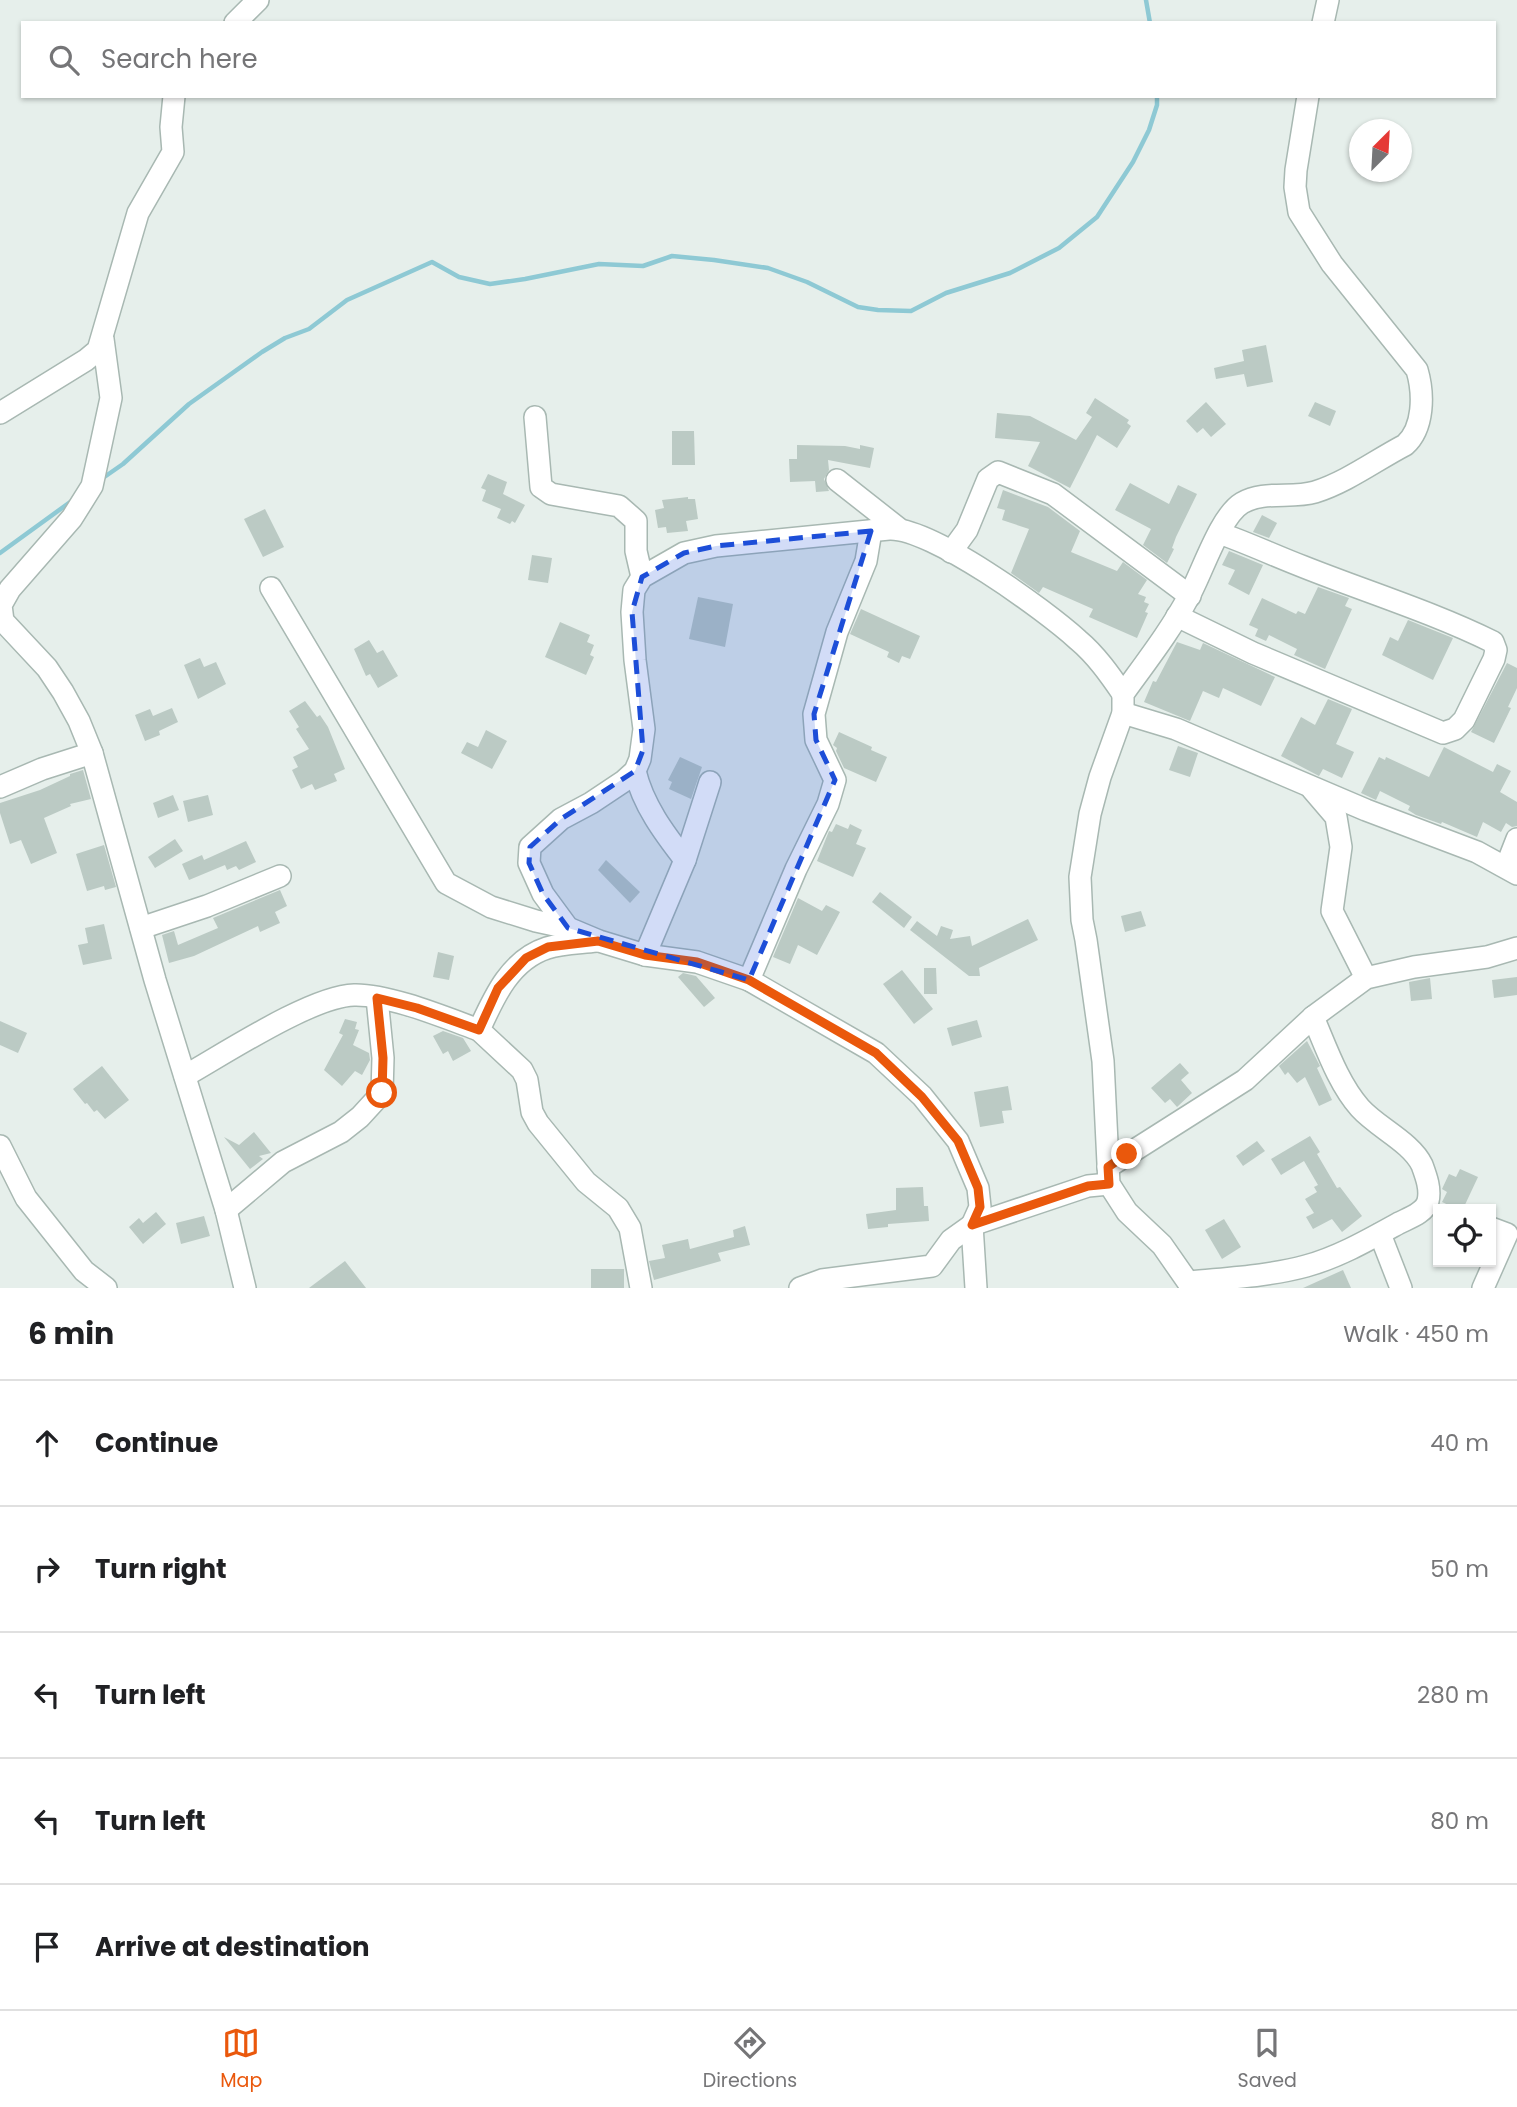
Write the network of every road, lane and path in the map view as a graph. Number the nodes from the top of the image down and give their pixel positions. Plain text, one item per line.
1 (258, 0) edge
2 (1328, 0) edge
3 (237, 21) edge
4 (1323, 21) edge
5 (174, 98) edge
6 (1308, 98) edge
7 (103, 338) junction
8 (0, 413) edge
9 (535, 417) dead end
10 (837, 480) dead end
11 (898, 528) junction
12 (871, 531) junction
13 (1220, 533) junction
14 (951, 552) junction
15 (642, 577) junction
16 (271, 588) dead end
17 (1190, 596) junction
18 (1177, 616) junction
19 (1123, 704) junction
20 (92, 753) junction
21 (635, 771) junction
22 (710, 782) dead end
23 (1308, 785) junction
24 (0, 787) edge
25 (1517, 839) edge
26 (685, 860) junction
27 (1511, 871) edge
28 (280, 876) dead end
29 (141, 928) junction
30 (568, 928) junction
31 (598, 941) junction
32 (1517, 948) edge
33 (645, 955) junction
34 (1366, 978) junction
35 (749, 980) junction
36 (377, 998) junction
37 (1313, 1017) junction
38 (479, 1030) junction
39 (185, 1076) junction
40 (0, 1146) edge
41 (1108, 1175) junction
42 (1435, 1204) edge
43 (1433, 1207) edge
44 (226, 1210) junction
45 (972, 1225) junction
46 (1496, 1230) edge
47 (1380, 1234) junction
48 (1496, 1259) edge
49 (1492, 1267) edge
50 (1191, 1285) edge
51 (106, 1288) edge
52 (245, 1288) edge
53 (641, 1288) edge
54 (800, 1288) edge
55 (976, 1288) edge
56 (1401, 1288) edge
57 (1483, 1288) edge

1 - 3 street
2 - 4 street
5 - 7 street
6 - 13 street
7 - 8 street
7 - 20 street
9 - 15 street
10 - 11 street
11 - 12 street
11 - 14 street
12 - 15 street
12 - 35 street
13 - 17 street
13 - 18 street
14 - 17 street
14 - 19 street
15 - 21 street
16 - 30 street
17 - 18 street
18 - 19 street
19 - 23 street
19 - 41 street
20 - 24 street
20 - 29 street
21 - 26 street
21 - 30 street
22 - 26 street
23 - 27 street
23 - 34 street
25 - 27 street
26 - 33 street
28 - 29 street
29 - 39 street
30 - 31 street
31 - 33 street
31 - 38 street
32 - 34 street
33 - 35 street
34 - 37 street
35 - 45 street
36 - 38 street
36 - 39 street
36 - 44 street
37 - 41 street
37 - 42 street
38 - 53 street
39 - 44 street
40 - 51 street
41 - 45 street
41 - 50 street
43 - 47 street
44 - 52 street
45 - 54 street
45 - 55 street
46 - 48 street
47 - 50 street
47 - 56 street
49 - 57 street

